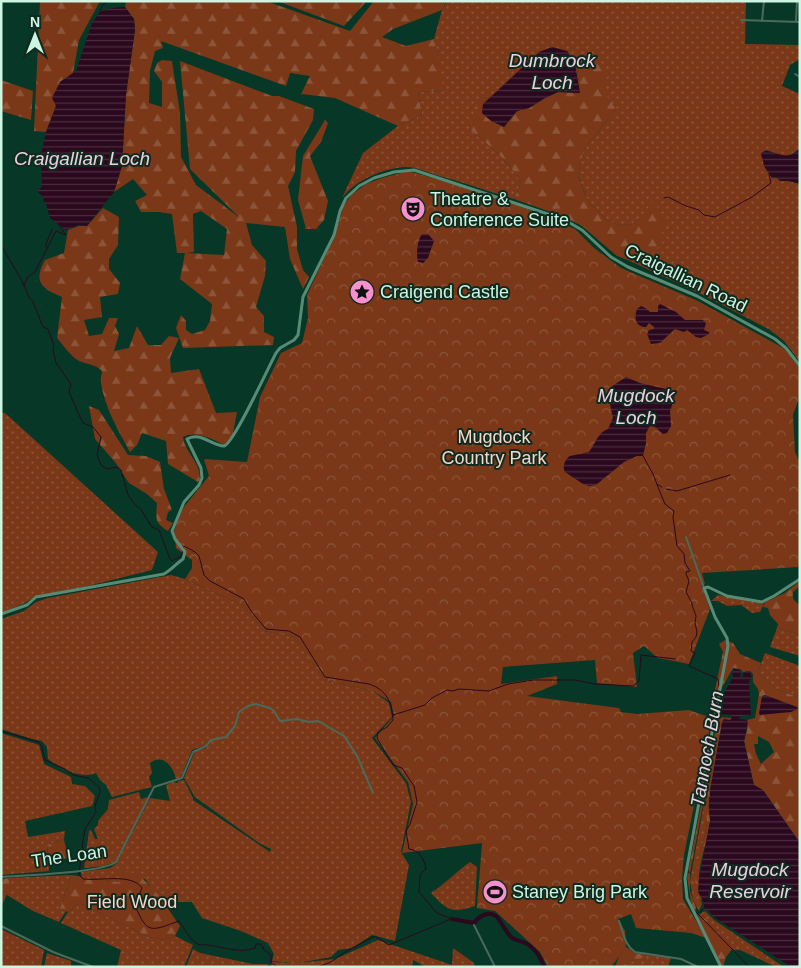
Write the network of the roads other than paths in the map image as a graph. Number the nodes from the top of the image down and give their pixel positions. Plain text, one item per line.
1 (764, 1) edge
2 (796, 1) edge
3 (741, 20) dead end
4 (762, 21) junction
5 (796, 22) junction
6 (800, 22) edge
7 (795, 74) dead end
8 (800, 77) edge
9 (800, 366) edge
10 (686, 536) dead end
11 (800, 580) edge
12 (704, 588) junction
13 (1, 614) edge
14 (374, 793) dead end
15 (1, 877) edge
16 (619, 921) dead end
17 (474, 925) dead end
18 (1, 926) edge
19 (93, 967) edge
20 (495, 967) edge
21 (698, 967) edge
22 (721, 967) edge

1 - 4 street
2 - 5 street
3 - 4 street
4 - 5 street
5 - 6 street
7 - 8 street
9 - 13 street, Craigallian Road
10 - 12 street
11 - 12 street
12 - 22 street
14 - 15 street, The Loan
16 - 21 street
17 - 20 street
18 - 19 street

